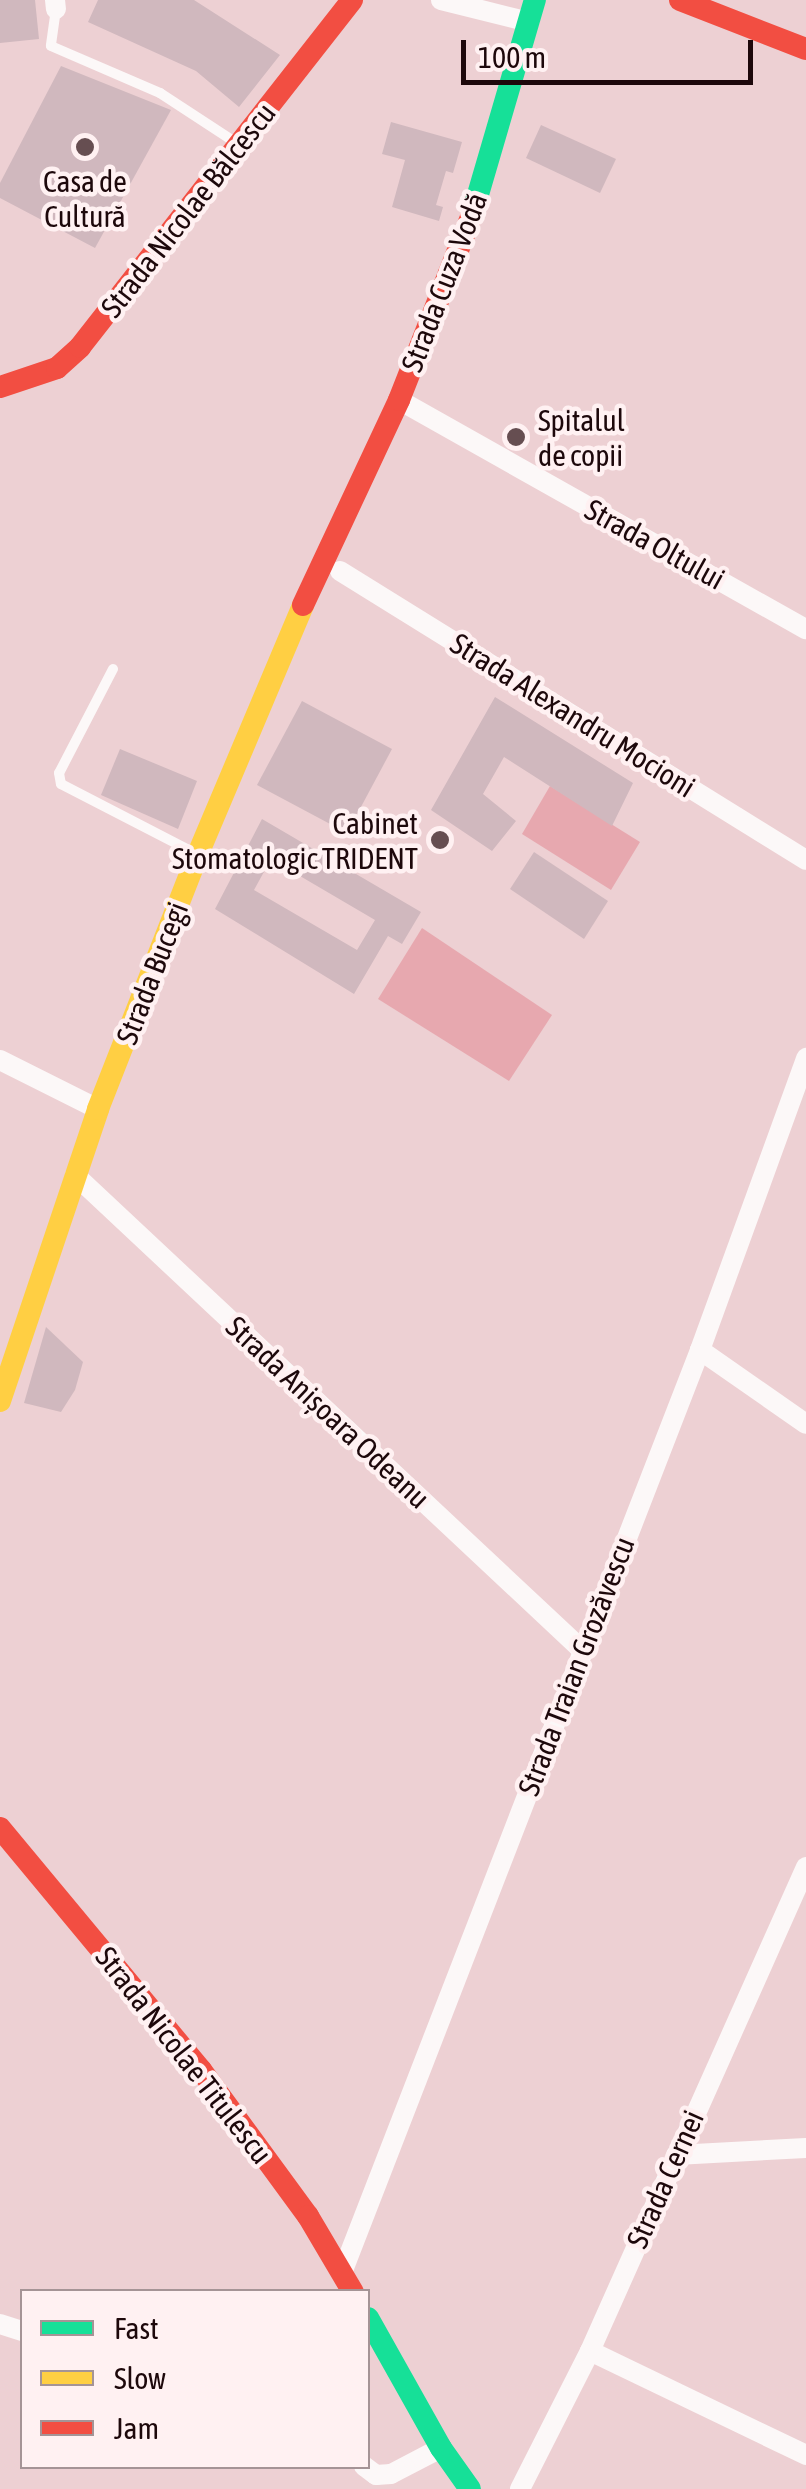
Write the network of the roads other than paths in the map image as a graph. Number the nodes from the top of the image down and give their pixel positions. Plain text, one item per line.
1 (352, 0) edge
2 (440, 0) edge
3 (680, 0) edge
4 (55, 5) edge
5 (532, 11) edge
6 (806, 49) edge
7 (240, 145) junction
8 (0, 387) edge
9 (399, 400) junction
10 (332, 562) junction
11 (806, 630) edge
12 (114, 669) dead end
13 (198, 854) junction
14 (806, 860) edge
15 (806, 1058) edge
16 (0, 1060) edge
17 (98, 1109) junction
18 (75, 1175) junction
19 (700, 1350) junction
20 (0, 1401) edge
21 (806, 1424) edge
22 (582, 1650) junction
23 (0, 1828) edge
24 (806, 1867) edge
25 (806, 2148) edge
26 (676, 2155) junction
27 (348, 2282) edge
28 (370, 2322) edge
29 (590, 2352) junction
30 (441, 2448) junction
31 (806, 2455) edge
32 (368, 2469) edge
33 (470, 2489) edge
34 (520, 2489) edge

1 - 7 main road, Strada Nicolae Bălcescu
2 - 5 street
3 - 6 main road
4 - 7 lane
5 - 9 main road, Strada Cuza Vodă
7 - 8 main road, Strada Nicolae Bălcescu
9 - 10 main road, Strada Cuza Vodă
9 - 11 street, Strada Oltului
10 - 13 main road, Strada Bucegi
10 - 14 street, Strada Alexandru Mocioni
12 - 13 lane
13 - 17 main road, Strada Bucegi
15 - 19 street, Strada Traian Grozăvescu
16 - 17 street
17 - 18 main road, Strada Bucegi
18 - 20 main road, Strada Bucegi
18 - 22 street, Strada Anișoara Odeanu
19 - 21 street
19 - 22 street, Strada Traian Grozăvescu
22 - 27 street, Strada Traian Grozăvescu
23 - 27 main road, Strada Nicolae Titulescu
24 - 26 street, Strada Cernei
25 - 26 street
26 - 29 street, Strada Cernei
28 - 30 main road
29 - 31 street
29 - 34 street, Strada Cernei
30 - 32 street
30 - 33 main road

